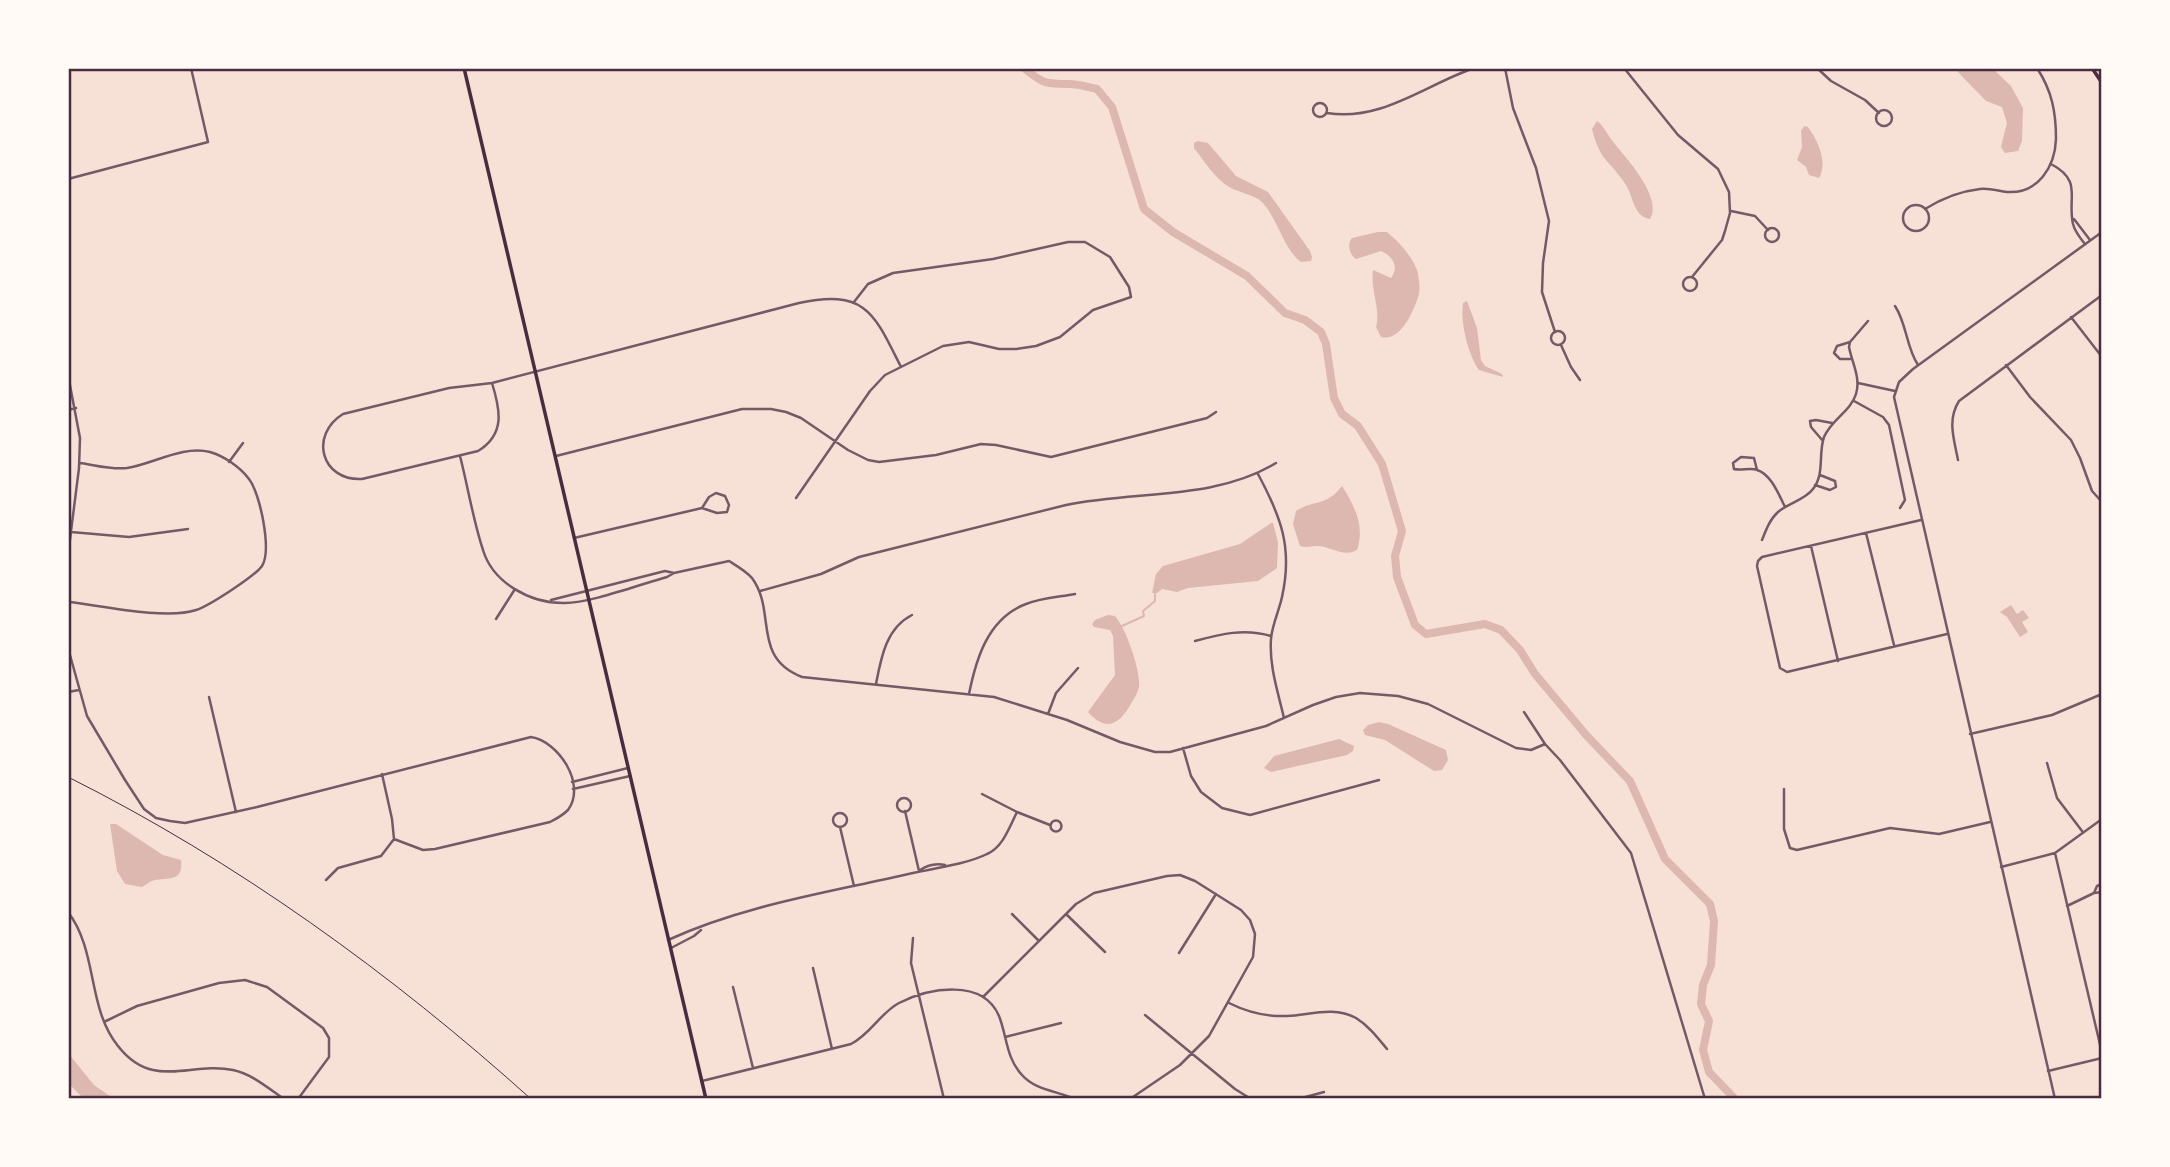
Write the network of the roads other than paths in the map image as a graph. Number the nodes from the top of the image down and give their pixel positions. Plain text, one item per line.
1 (191, 68) edge
2 (464, 68) edge
3 (1474, 68) edge
4 (1505, 68) edge
5 (1624, 68) edge
6 (1817, 68) edge
7 (2037, 68) edge
8 (2092, 68) edge
9 (2102, 83) edge
10 (1327, 113) junction
11 (1879, 113) junction
12 (2051, 164) junction
13 (68, 179) edge
14 (1925, 209) junction
15 (1731, 211) junction
16 (2072, 216) junction
17 (1768, 230) dead end
18 (2102, 232) edge
19 (2090, 240) junction
20 (2085, 244) junction
21 (1692, 277) junction
22 (2102, 295) edge
23 (854, 302) junction
24 (1895, 306) dead end
25 (2071, 317) junction
26 (1868, 321) dead end
27 (1555, 332) junction
28 (1850, 342) junction
29 (1562, 345) junction
30 (2102, 357) edge
31 (1852, 359) junction
32 (1918, 365) junction
33 (2006, 365) junction
34 (901, 367) junction
35 (535, 371) junction
36 (68, 375) edge
37 (1580, 380) dead end
38 (492, 383) junction
39 (1858, 383) junction
40 (1895, 391) junction
41 (1854, 401) junction
42 (76, 408) junction
43 (68, 410) edge
44 (1216, 412) dead end
45 (1832, 424) junction
46 (1823, 441) junction
47 (836, 442) junction
48 (243, 443) dead end
49 (460, 456) junction
50 (556, 457) junction
51 (1958, 460) dead end
52 (229, 462) junction
53 (80, 463) junction
54 (1276, 463) dead end
55 (1758, 470) junction
56 (1258, 474) junction
57 (1820, 475) junction
58 (1815, 485) junction
59 (796, 498) dead end
60 (2102, 502) edge
61 (1785, 507) junction
62 (702, 508) junction
63 (1900, 508) dead end
64 (1921, 520) junction
65 (188, 529) dead end
66 (71, 532) junction
67 (1866, 533) junction
68 (574, 538) junction
69 (1762, 540) dead end
70 (1811, 546) junction
71 (68, 555) edge
72 (674, 573) junction
73 (515, 589) junction
74 (587, 591) junction
75 (759, 592) junction
76 (1075, 594) dead end
77 (68, 596) edge
78 (589, 598) junction
79 (551, 600) junction
80 (69, 604) edge
81 (912, 615) dead end
82 (496, 619) dead end
83 (1947, 634) junction
84 (1271, 636) junction
85 (1195, 641) dead end
86 (1894, 646) junction
87 (68, 648) edge
88 (1838, 660) junction
89 (1078, 668) dead end
90 (876, 684) junction
91 (79, 690) junction
92 (68, 692) edge
93 (969, 694) junction
94 (2102, 694) edge
95 (209, 697) dead end
96 (1524, 712) dead end
97 (1048, 714) junction
98 (1284, 718) junction
99 (1970, 734) junction
100 (1545, 744) junction
101 (1183, 748) junction
102 (2047, 763) dead end
103 (628, 768) junction
104 (382, 774) junction
105 (629, 776) junction
106 (1378, 780) dead end
107 (572, 782) junction
108 (573, 789) junction
109 (1784, 789) dead end
110 (982, 794) dead end
111 (905, 811) dead end
112 (236, 812) junction
113 (1017, 812) junction
114 (2102, 820) edge
115 (1990, 822) junction
116 (1050, 825) dead end
117 (841, 827) junction
118 (2082, 832) junction
119 (394, 839) junction
120 (2055, 853) junction
121 (2001, 867) junction
122 (919, 871) junction
123 (326, 880) dead end
124 (2102, 884) edge
125 (854, 886) junction
126 (2102, 892) edge
127 (2094, 893) junction
128 (1216, 894) junction
129 (2067, 906) junction
130 (68, 912) edge
131 (1012, 914) dead end
132 (1066, 914) junction
133 (703, 927) junction
134 (913, 938) dead end
135 (668, 940) junction
136 (1039, 941) junction
137 (670, 948) junction
138 (1105, 952) dead end
139 (1179, 953) dead end
140 (813, 968) dead end
141 (733, 987) dead end
142 (919, 996) junction
143 (983, 997) junction
144 (1229, 1003) junction
145 (1145, 1015) dead end
146 (104, 1021) junction
147 (1061, 1023) dead end
148 (1004, 1037) junction
149 (832, 1049) junction
150 (1387, 1049) dead end
151 (2102, 1053) edge
152 (1193, 1054) junction
153 (2102, 1058) edge
154 (753, 1068) junction
155 (2048, 1071) junction
156 (702, 1081) junction
157 (1324, 1092) dead end
158 (284, 1099) edge
159 (298, 1099) edge
160 (706, 1099) edge
161 (944, 1099) edge
162 (1075, 1099) edge
163 (1130, 1099) edge
164 (1251, 1099) edge
165 (1297, 1099) edge
166 (1705, 1099) edge
167 (2055, 1099) edge

1 - 13 street
2 - 35 main road
3 - 10 street
4 - 27 street
5 - 15 street
6 - 11 street
7 - 12 street
8 - 9 main road
10 - 10 street
11 - 11 street
12 - 14 street
12 - 16 street
14 - 14 street
15 - 17 street
15 - 21 street
16 - 19 street
16 - 20 street
18 - 19 street
19 - 20 street
20 - 32 street
21 - 21 street
22 - 25 street
23 - 34 street
23 - 34 street
23 - 35 street
24 - 32 street
25 - 30 street
25 - 33 street
26 - 28 street
27 - 29 street
27 - 29 street
28 - 31 street
28 - 31 street
29 - 37 street
31 - 39 street
32 - 40 street
33 - 51 street
33 - 60 street
34 - 47 street
35 - 38 street
35 - 50 main road
36 - 42 street
38 - 49 street
38 - 49 street
39 - 40 street
39 - 41 street
40 - 64 street
41 - 45 street
41 - 63 street
42 - 43 street
42 - 53 street
44 - 47 street
45 - 46 street
45 - 46 street
46 - 57 street
47 - 50 street
47 - 59 street
48 - 52 street
49 - 73 street
50 - 68 main road
52 - 53 street
52 - 80 street
53 - 66 street
54 - 56 street
55 - 55 street
55 - 61 street
56 - 75 street
56 - 84 street
57 - 58 street
57 - 58 street
58 - 61 street
61 - 69 street
62 - 62 street
62 - 68 street
64 - 67 street
64 - 83 street
65 - 66 street
66 - 71 street
67 - 70 street
67 - 86 street
68 - 74 main road
70 - 88 street
70 - 88 street
72 - 74 street
72 - 75 street
72 - 78 street
73 - 79 street
73 - 82 street
74 - 78 main road
74 - 79 street
75 - 90 street
76 - 93 street
77 - 80 street
78 - 79 street
78 - 103 main road
81 - 90 street
83 - 86 street
83 - 99 street
84 - 85 street
84 - 98 street
86 - 88 street
87 - 91 street
89 - 97 street
90 - 93 street
91 - 92 street
91 - 112 street
93 - 97 street
94 - 99 street
95 - 112 street
96 - 100 street
97 - 101 street
98 - 100 street
98 - 101 street
99 - 115 street
100 - 166 street
101 - 106 street
102 - 118 street
103 - 105 main road
103 - 107 street
104 - 107 street
104 - 112 street
104 - 119 street
105 - 108 street
105 - 135 main road
107 - 108 street
108 - 119 street
109 - 115 street
110 - 113 street
111 - 122 street
113 - 116 street
113 - 122 street
114 - 118 street
115 - 121 street
117 - 117 street
117 - 125 street
118 - 120 street
119 - 123 street
120 - 121 street
120 - 129 street
121 - 155 street
122 - 125 street
124 - 127 street
125 - 133 street
126 - 127 street
127 - 129 street
128 - 132 street
128 - 139 street
128 - 144 street
129 - 151 street
130 - 146 street
131 - 136 street
132 - 136 street
132 - 138 street
133 - 135 street
133 - 137 street
134 - 142 street
135 - 137 main road
136 - 143 street
137 - 156 main road
140 - 149 street
141 - 154 street
142 - 143 street
142 - 149 street
142 - 161 street
143 - 148 street
144 - 150 street
144 - 152 street
145 - 152 street
146 - 158 street
146 - 159 street
147 - 148 street
148 - 162 street
149 - 154 street
152 - 163 street
152 - 164 street
153 - 155 street
154 - 156 street
155 - 167 street
156 - 160 main road
157 - 165 street

